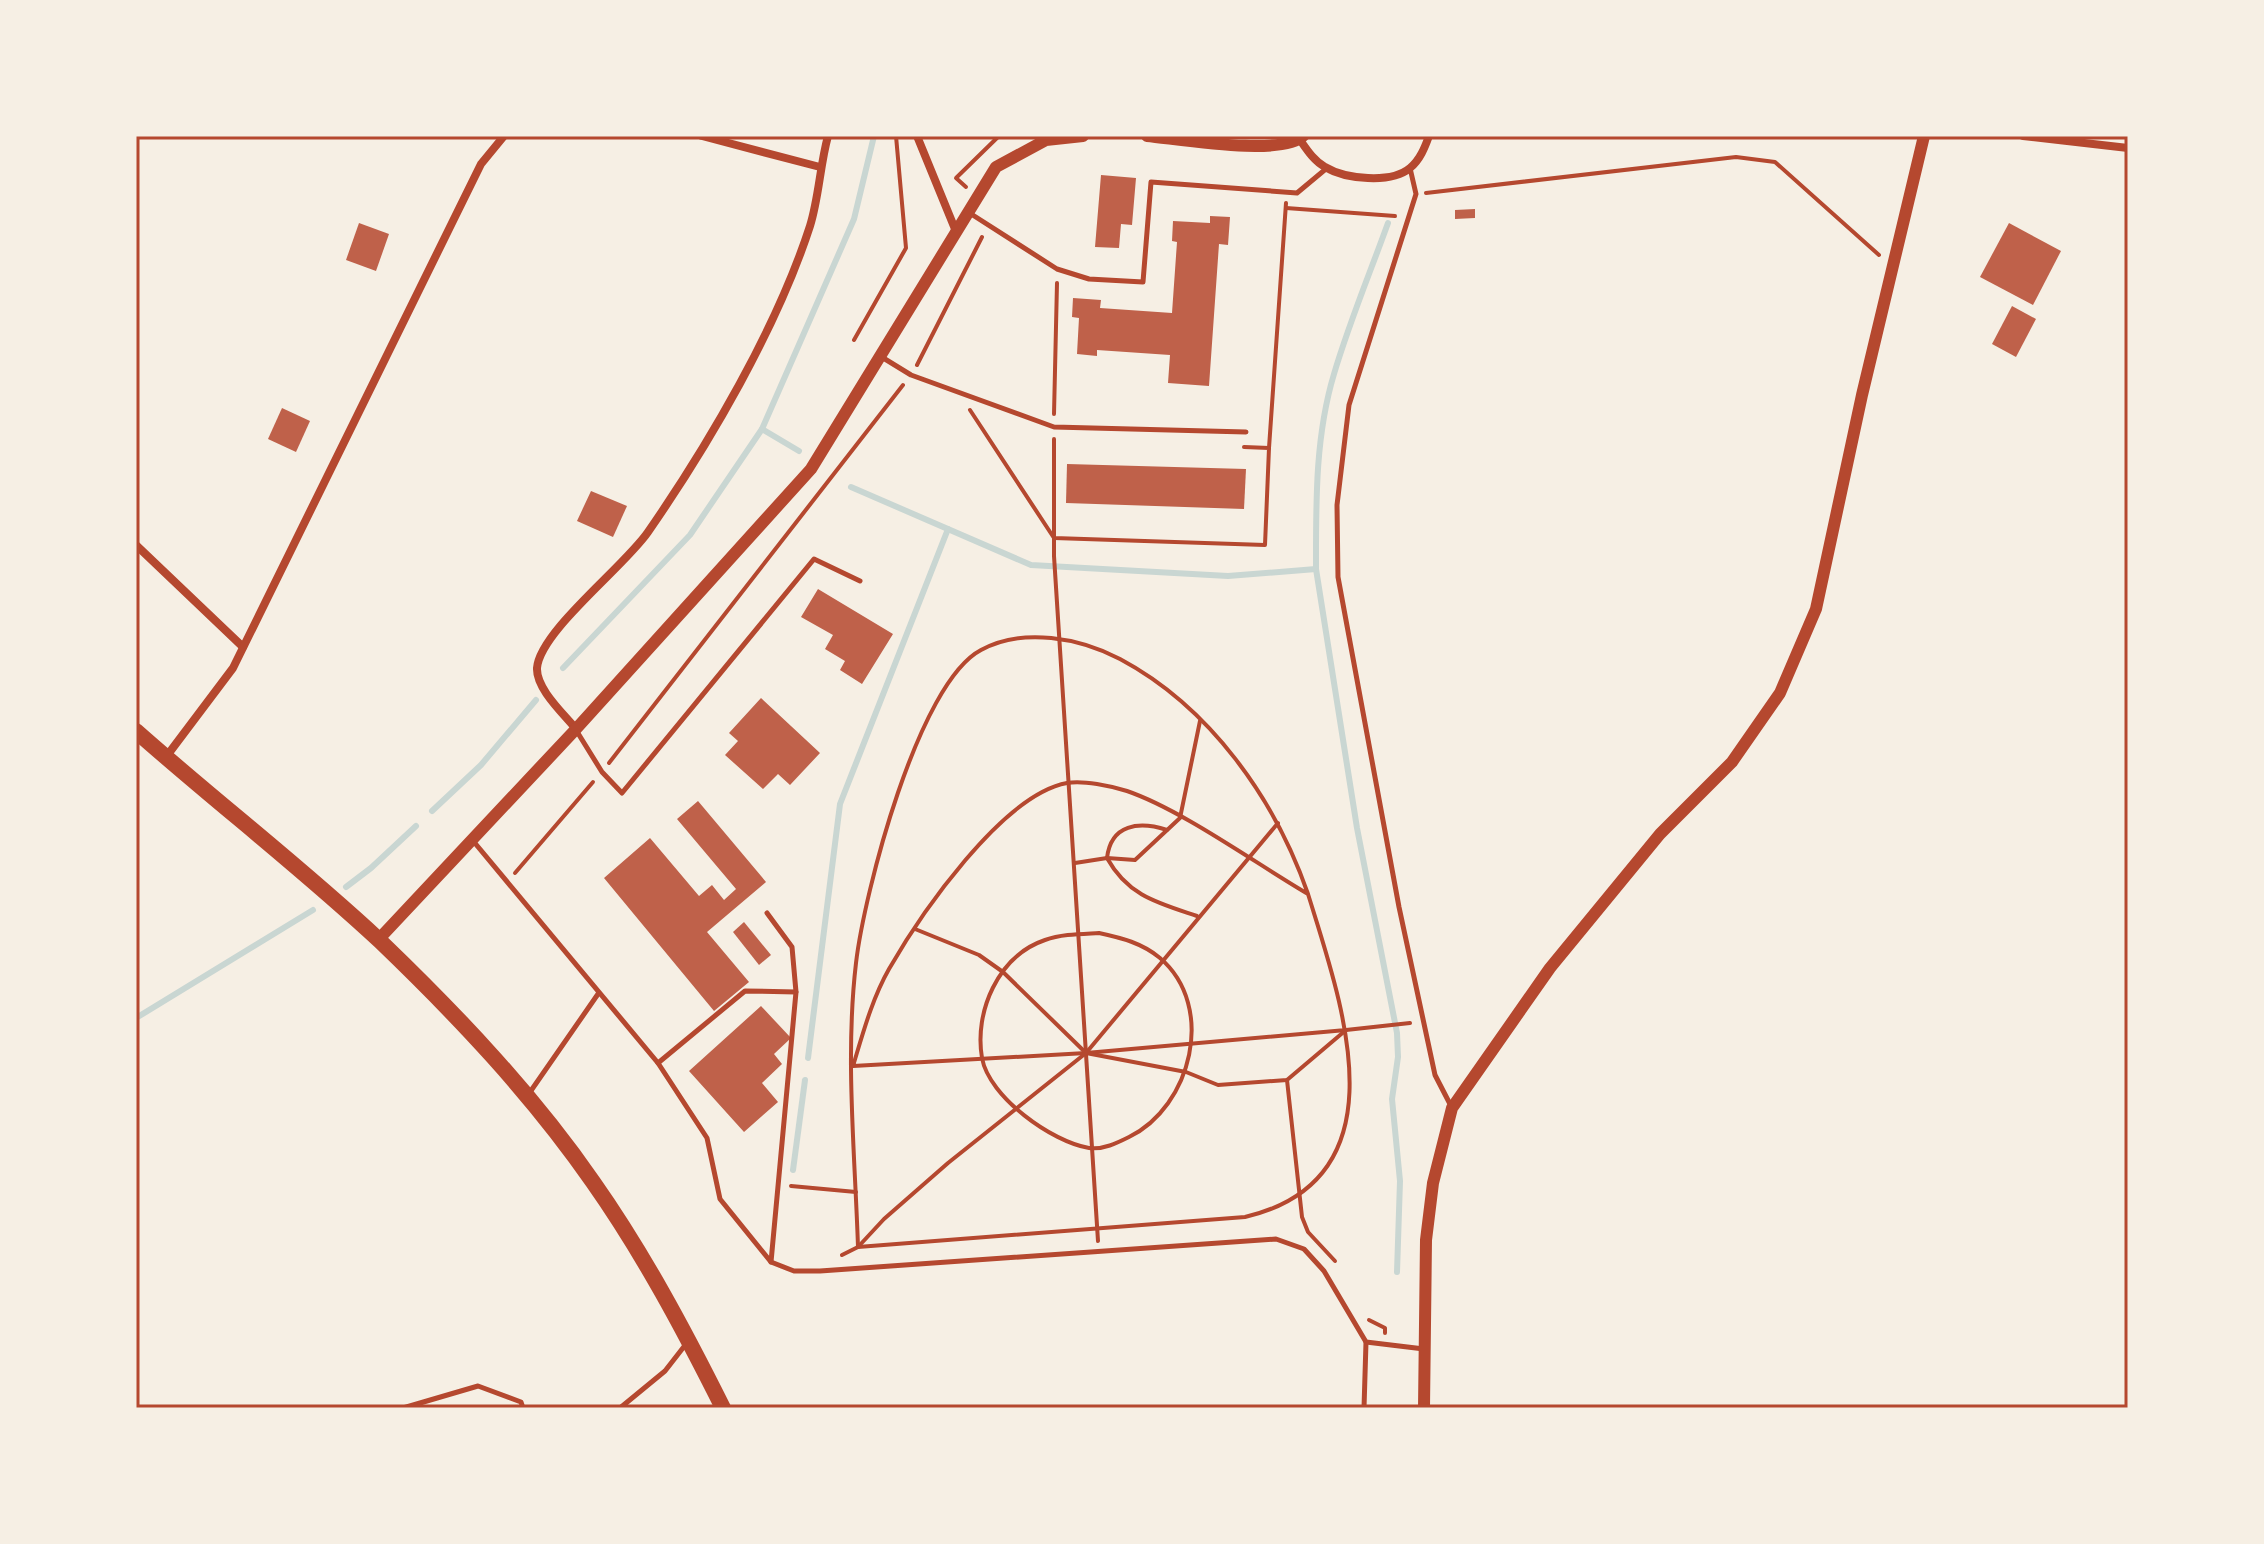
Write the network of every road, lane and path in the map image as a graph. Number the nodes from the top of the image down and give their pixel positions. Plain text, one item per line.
1 (504, 136) edge
2 (702, 136) edge
3 (828, 136) edge
4 (896, 136) edge
5 (917, 136) edge
6 (1083, 136) edge
7 (1147, 136) edge
8 (1429, 136) edge
9 (1924, 136) edge
10 (2023, 136) edge
11 (1302, 138) edge
12 (2128, 148) edge
13 (820, 167) junction
14 (1327, 168) junction
15 (1410, 168) junction
16 (1287, 191) junction
17 (1416, 194) junction
18 (1286, 208) junction
19 (967, 211) junction
20 (1408, 217) junction
21 (955, 229) junction
22 (1892, 268) junction
23 (1057, 269) junction
24 (854, 340) dead end
25 (879, 355) junction
26 (903, 385) dead end
27 (917, 390) dead end
28 (956, 404) dead end
29 (970, 409) junction
30 (984, 414) dead end
31 (1054, 427) junction
32 (1246, 432) dead end
33 (1040, 434) dead end
34 (1054, 439) junction
35 (1069, 439) dead end
36 (1238, 446) dead end
37 (1269, 448) junction
38 (1054, 538) junction
39 (136, 545) edge
40 (860, 581) dead end
41 (1059, 638) junction
42 (243, 647) junction
43 (1200, 720) junction
44 (576, 729) junction
45 (136, 731) edge
46 (166, 757) junction
47 (1068, 783) junction
48 (1180, 818) junction
49 (1278, 823) junction
50 (1169, 830) junction
51 (471, 839) junction
52 (1107, 858) junction
53 (1247, 859) junction
54 (1075, 863) junction
55 (1308, 894) junction
56 (767, 913) dead end
57 (1197, 916) junction
58 (915, 929) junction
59 (1079, 934) junction
60 (378, 940) junction
61 (1163, 960) junction
62 (1003, 972) junction
63 (796, 992) junction
64 (598, 994) junction
65 (1400, 1024) dead end
66 (1346, 1030) junction
67 (1191, 1041) junction
68 (1086, 1053) junction
69 (982, 1059) junction
70 (658, 1063) junction
71 (853, 1066) junction
72 (1186, 1072) junction
73 (1287, 1080) junction
74 (527, 1097) junction
75 (1452, 1108) junction
76 (1017, 1109) junction
77 (1092, 1149) junction
78 (778, 1184) junction
79 (856, 1192) junction
80 (1299, 1197) junction
81 (1097, 1228) junction
82 (858, 1247) junction
83 (1098, 1251) junction
84 (835, 1259) dead end
85 (771, 1262) junction
86 (1341, 1274) dead end
87 (1365, 1318) dead end
88 (689, 1340) junction
89 (1366, 1342) junction
90 (1384, 1345) junction
91 (1425, 1349) junction
92 (403, 1408) edge
93 (523, 1408) edge
94 (620, 1408) edge
95 (723, 1408) edge
96 (1364, 1408) edge
97 (1424, 1408) edge

1 - 42 street
2 - 13 street
3 - 13 street
4 - 24 path
5 - 21 street
6 - 19 street
7 - 11 street
8 - 15 street
9 - 22 street
10 - 12 street
11 - 14 street
13 - 44 street
14 - 15 street
14 - 16 lane
15 - 17 lane
16 - 18 path
16 - 23 lane
17 - 20 lane
17 - 22 path
18 - 20 path
18 - 37 path
19 - 21 street
19 - 23 lane
20 - 75 lane
21 - 25 street
22 - 75 street
23 - 31 path
25 - 31 lane
25 - 44 street
26 - 27 path
28 - 29 path
29 - 30 path
29 - 38 path
31 - 32 lane
31 - 34 path
33 - 34 path
34 - 35 path
34 - 38 path
36 - 37 path
37 - 38 path
38 - 41 path
39 - 42 street
40 - 44 lane
41 - 43 path
41 - 47 path
41 - 71 path
42 - 46 street
43 - 48 path
43 - 49 path
44 - 51 street
45 - 46 main road
46 - 60 main road
47 - 48 path
47 - 54 path
47 - 58 path
48 - 50 path
48 - 53 path
49 - 53 path
49 - 55 path
50 - 52 path
50 - 52 path
51 - 60 street
51 - 64 lane
52 - 54 path
52 - 57 path
53 - 55 path
53 - 57 path
54 - 59 path
55 - 66 path
56 - 63 lane
57 - 61 path
58 - 62 path
58 - 71 path
59 - 61 path
59 - 62 path
59 - 68 path
60 - 74 main road
61 - 67 path
61 - 68 path
62 - 68 path
62 - 69 path
63 - 70 lane
63 - 78 lane
64 - 70 lane
64 - 74 lane
65 - 66 path
66 - 67 path
66 - 73 path
66 - 80 path
67 - 68 path
67 - 72 path
68 - 69 path
68 - 72 path
68 - 76 path
68 - 77 path
69 - 71 path
69 - 76 path
70 - 85 lane
71 - 79 path
72 - 73 path
72 - 77 path
73 - 80 path
74 - 88 main road
75 - 91 street
76 - 77 path
76 - 82 path
77 - 81 path
78 - 79 path
78 - 85 lane
79 - 82 path
80 - 81 path
80 - 86 path
81 - 82 path
81 - 83 path
82 - 84 path
83 - 85 lane
83 - 89 lane
87 - 90 path
88 - 94 lane
88 - 95 main road
89 - 90 lane
89 - 96 lane
90 - 91 lane
91 - 97 street
92 - 93 lane

